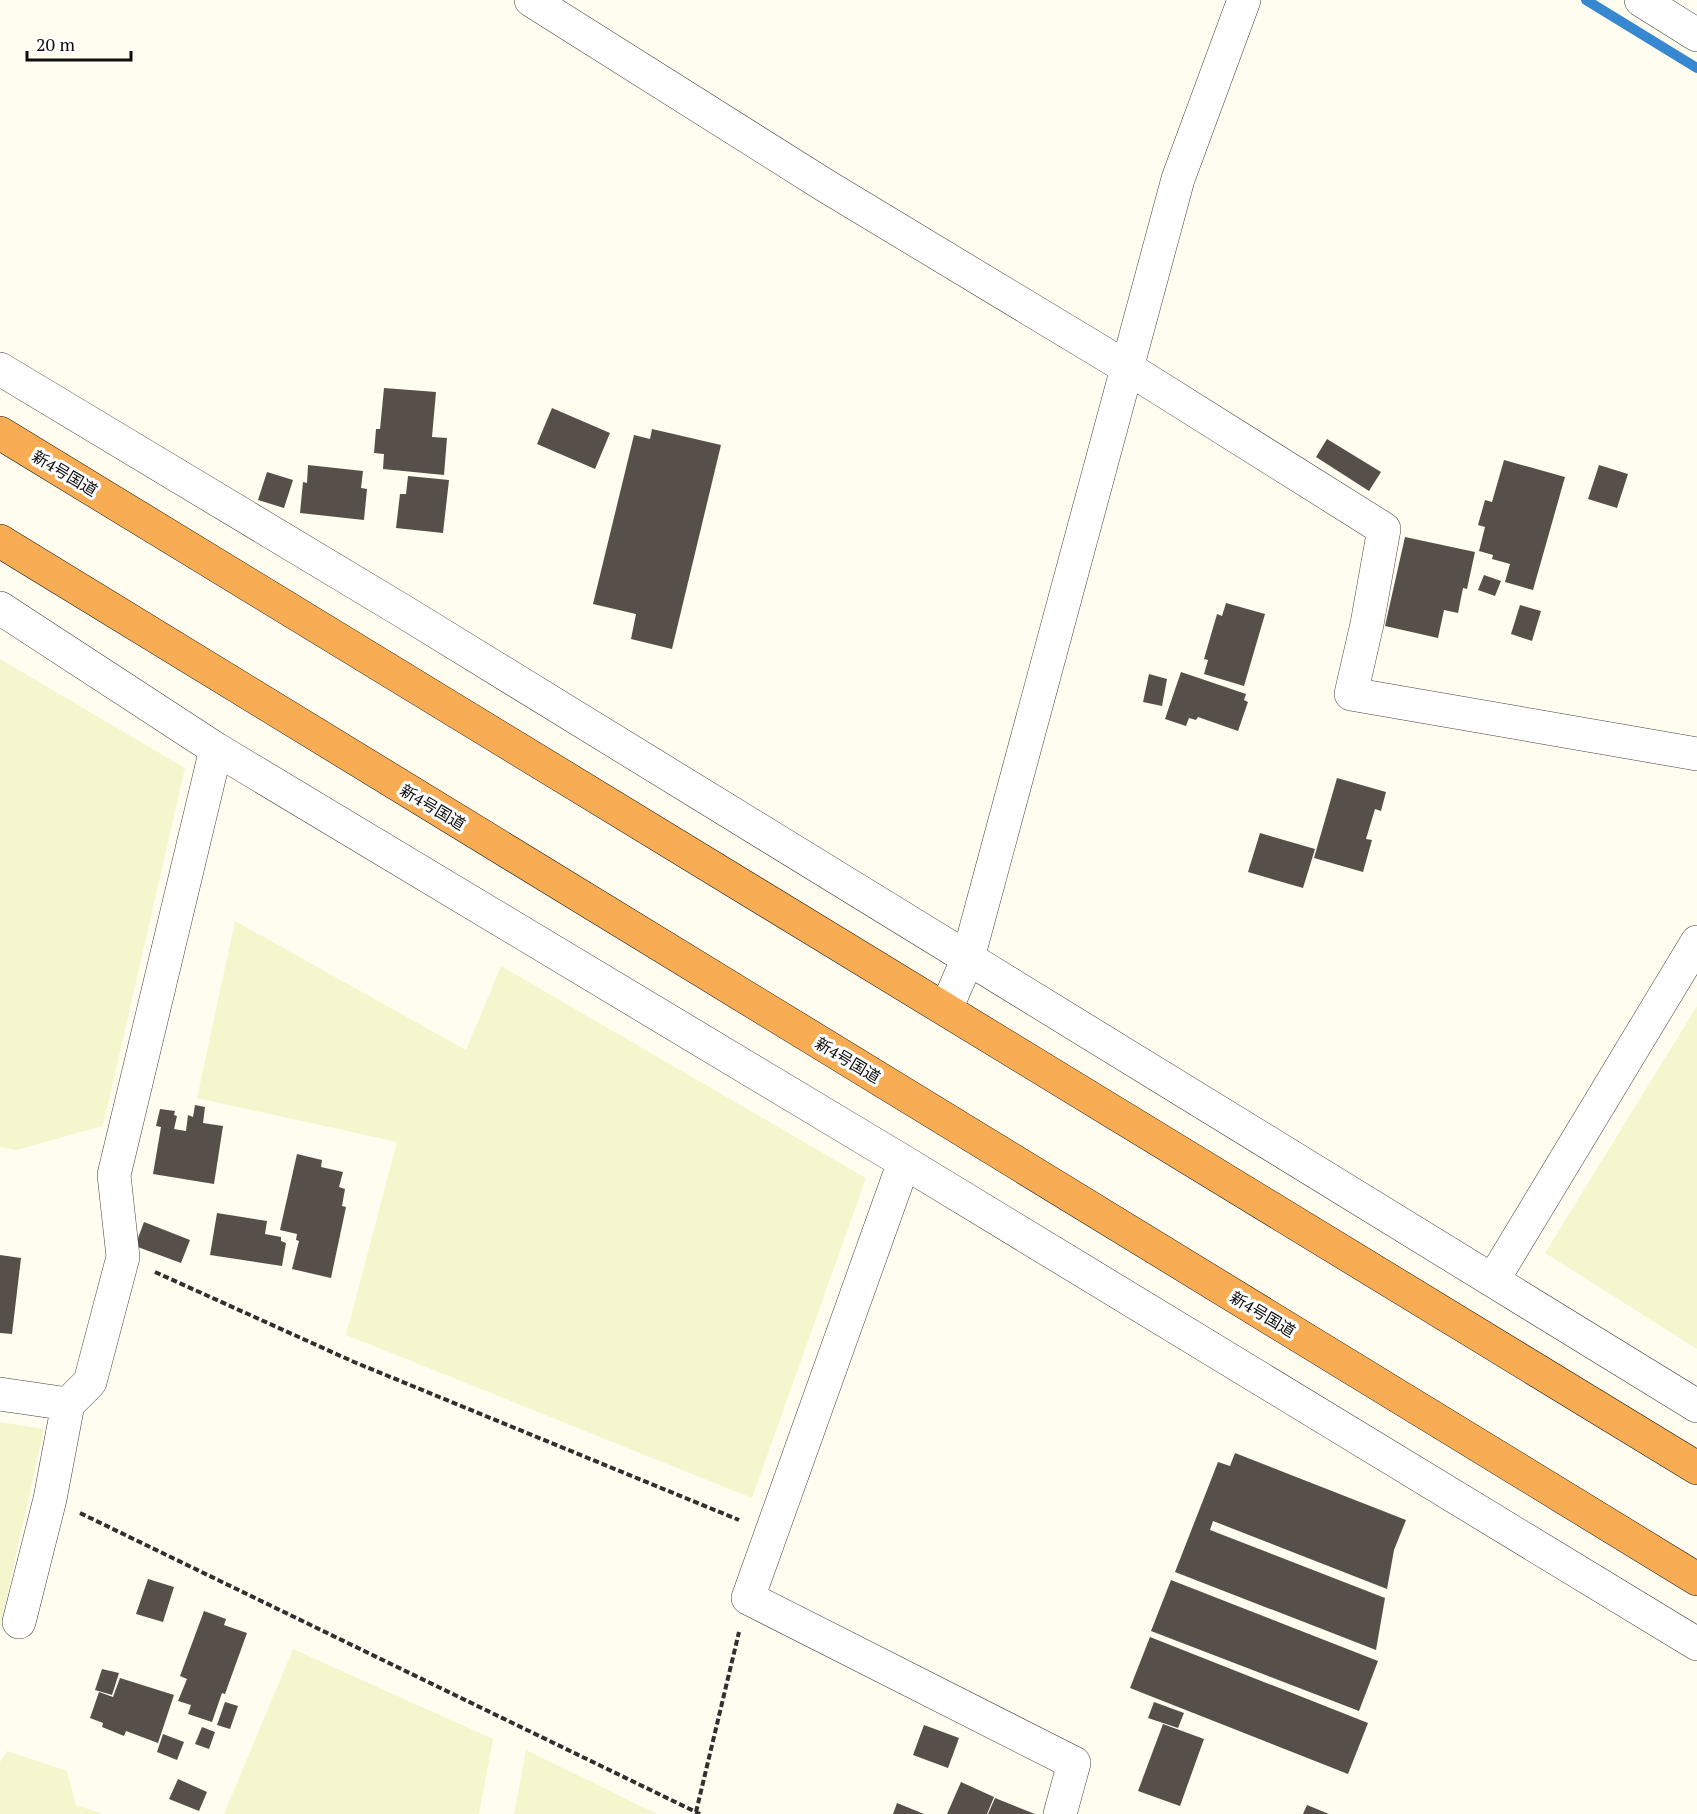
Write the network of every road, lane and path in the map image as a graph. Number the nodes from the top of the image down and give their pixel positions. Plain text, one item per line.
1 (531, 0) edge
2 (1244, 0) edge
3 (1641, 0) edge
4 (1697, 35) edge
5 (1126, 367) junction
6 (0, 369) edge
7 (0, 434) edge
8 (0, 541) edge
9 (0, 608) edge
10 (216, 749) junction
11 (1697, 754) edge
12 (1697, 942) edge
13 (968, 958) junction
14 (946, 1010) junction
15 (904, 1162) junction
16 (123, 1257) junction
17 (1493, 1280) junction
18 (0, 1394) edge
19 (68, 1404) junction
20 (1697, 1406) edge
21 (1697, 1468) edge
22 (50, 1499) junction
23 (770, 1533) junction
24 (1697, 1579) edge
25 (748, 1598) junction
26 (19, 1622) dead end
27 (1697, 1644) edge
28 (698, 1813) edge
29 (1060, 1814) edge

1 - 5 street
2 - 5 street
3 - 4 street
5 - 11 street
5 - 13 street
6 - 13 street
7 - 14 highway, 新4号国道
8 - 24 highway, 新4号国道
9 - 10 street
10 - 15 street
10 - 16 street
12 - 17 street
13 - 14 street
13 - 17 street
14 - 21 highway, 新4号国道
15 - 23 street
15 - 27 street
16 - 19 street
16 - 23 path
17 - 20 street
18 - 19 street
19 - 22 street
22 - 26 street
22 - 28 path
23 - 25 street
25 - 28 path
25 - 29 street

